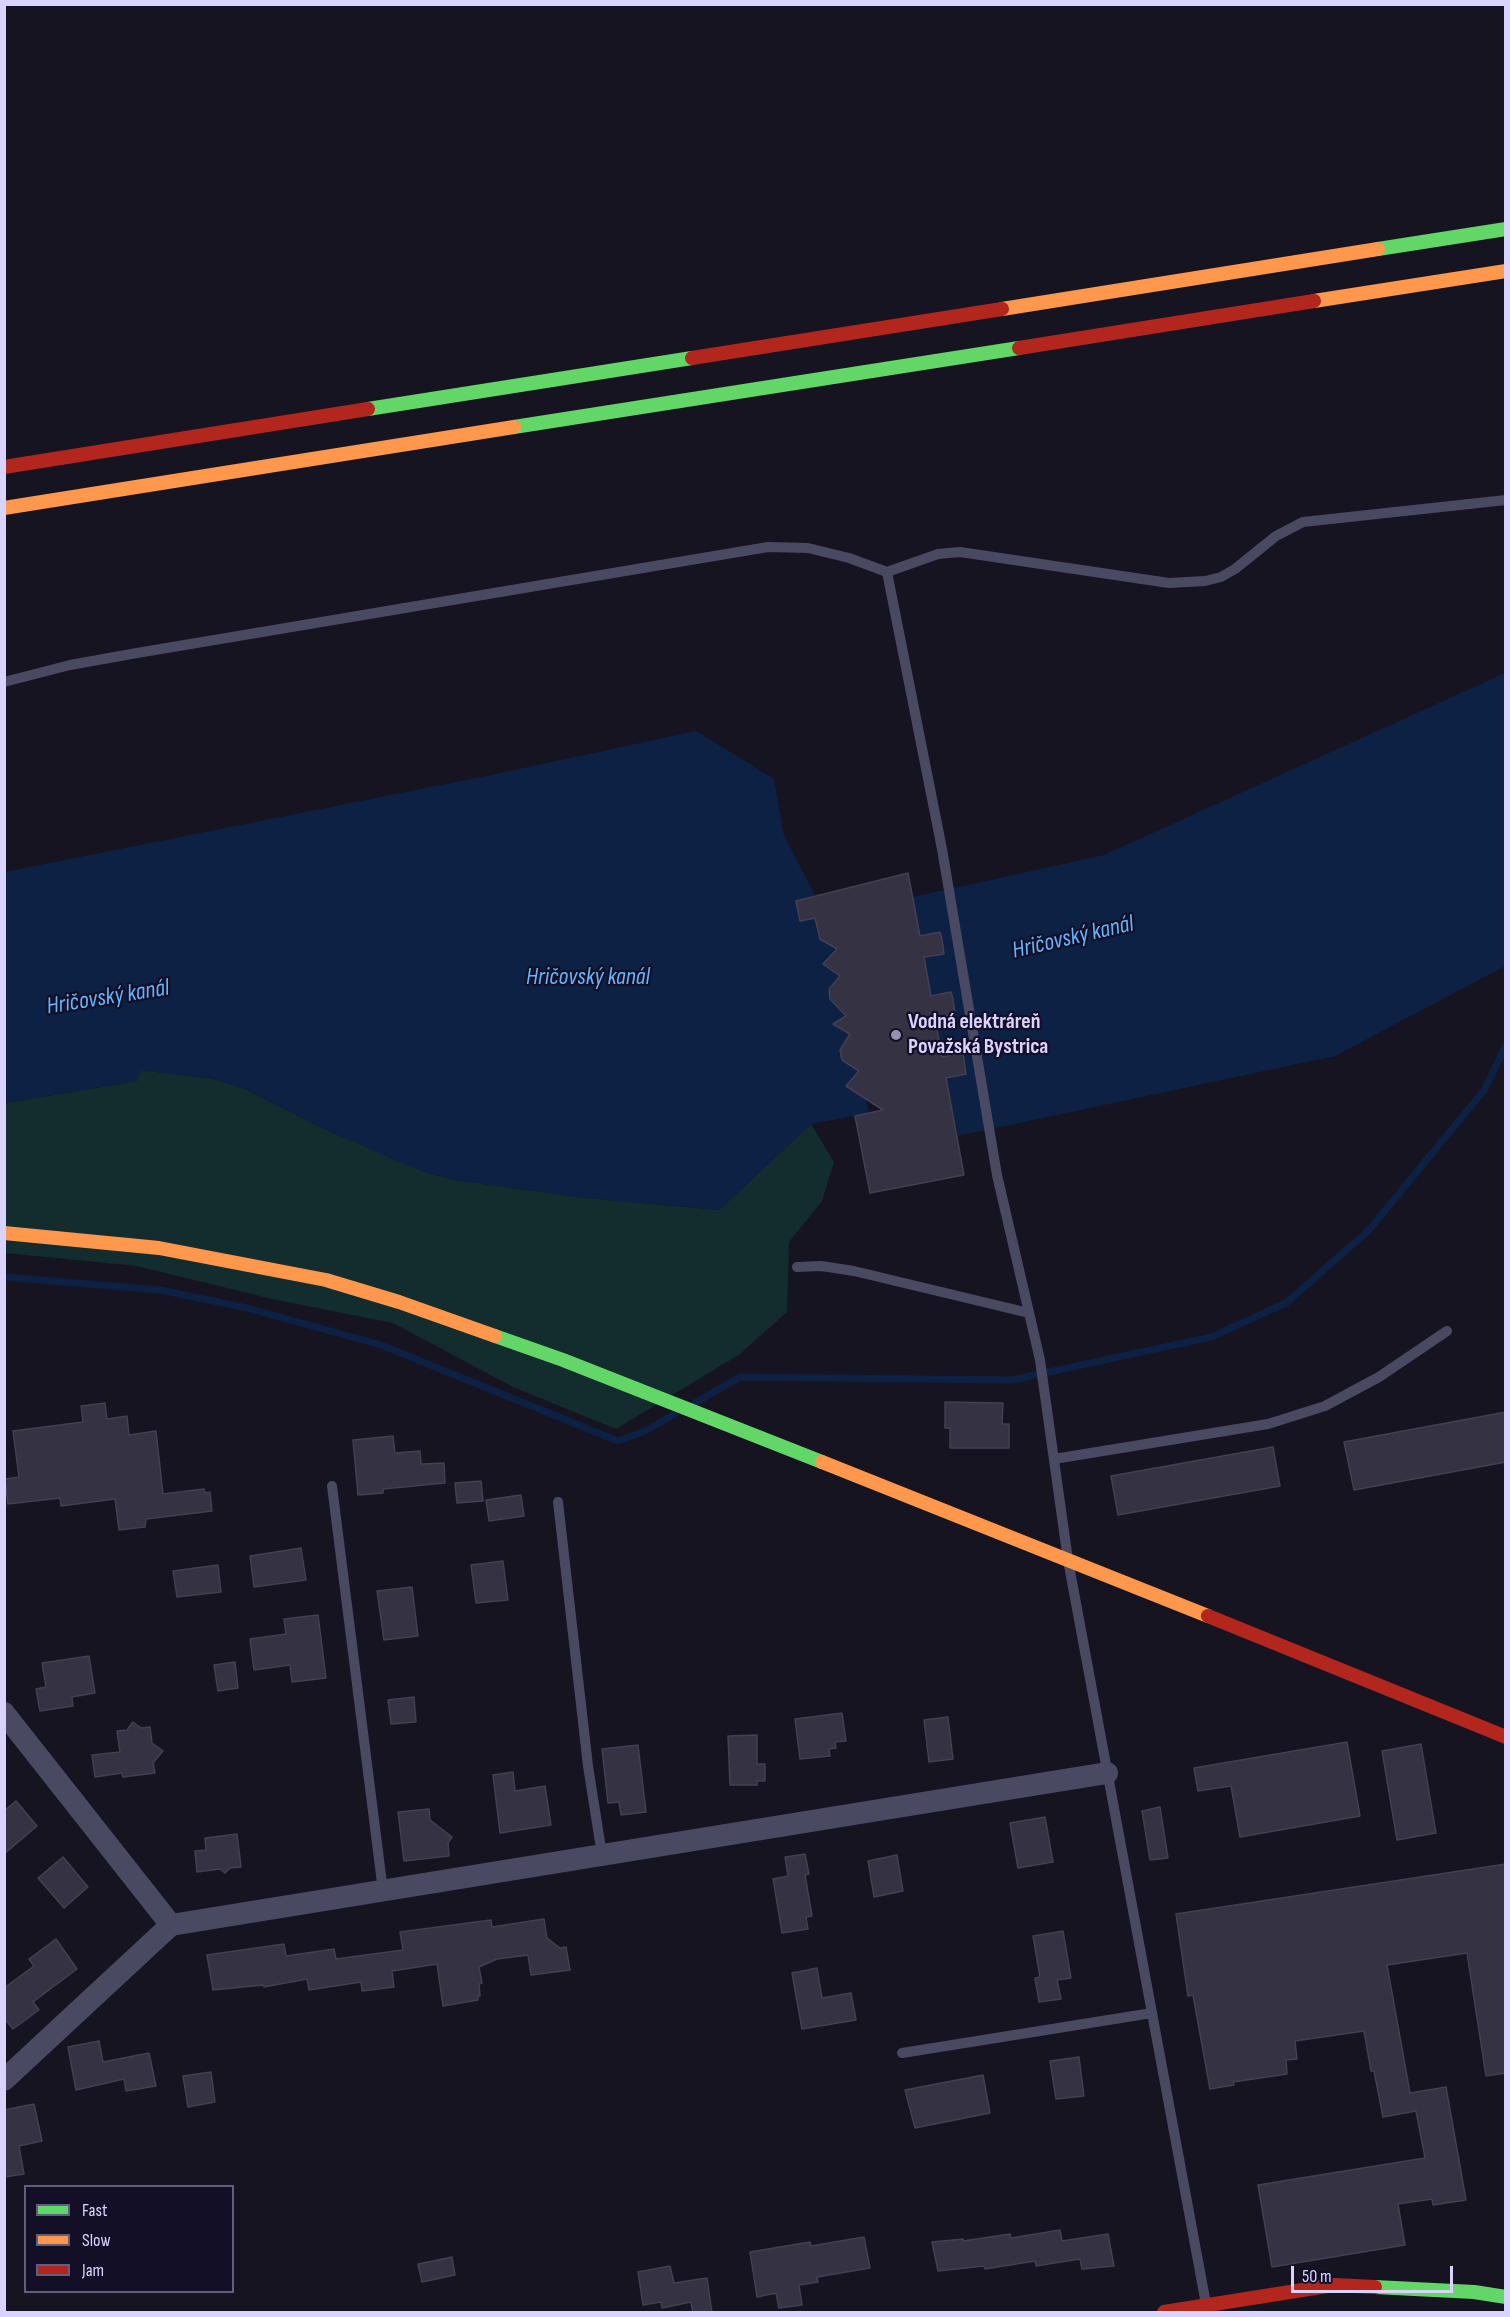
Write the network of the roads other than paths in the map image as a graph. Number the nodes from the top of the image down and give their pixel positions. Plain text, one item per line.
1 (1506, 229) edge
2 (1506, 271) edge
3 (4, 467) edge
4 (1506, 500) edge
5 (4, 508) edge
6 (887, 572) junction
7 (4, 682) edge
8 (4, 1233) edge
9 (797, 1267) dead end
10 (1029, 1313) junction
11 (1447, 1330) dead end
12 (1054, 1459) junction
13 (332, 1486) dead end
14 (558, 1502) dead end
15 (1068, 1560) junction
16 (4, 1713) edge
17 (1506, 1737) edge
18 (1107, 1773) junction
19 (602, 1855) junction
20 (382, 1891) junction
21 (171, 1925) junction
22 (1152, 2013) junction
23 (902, 2053) dead end
24 (4, 2080) edge
25 (1506, 2297) edge
26 (1206, 2307) junction
27 (1164, 2313) edge

1 - 3 main road
2 - 5 main road
4 - 6 lane
6 - 7 lane
6 - 10 lane
8 - 15 main road
9 - 10 lane
10 - 12 lane
11 - 12 lane
12 - 15 lane
13 - 20 lane
14 - 19 lane
15 - 17 main road
15 - 18 lane
16 - 21 street
18 - 19 street
18 - 22 lane
19 - 20 street
20 - 21 street
21 - 24 street
22 - 23 lane
22 - 26 lane
25 - 26 main road
26 - 27 main road

